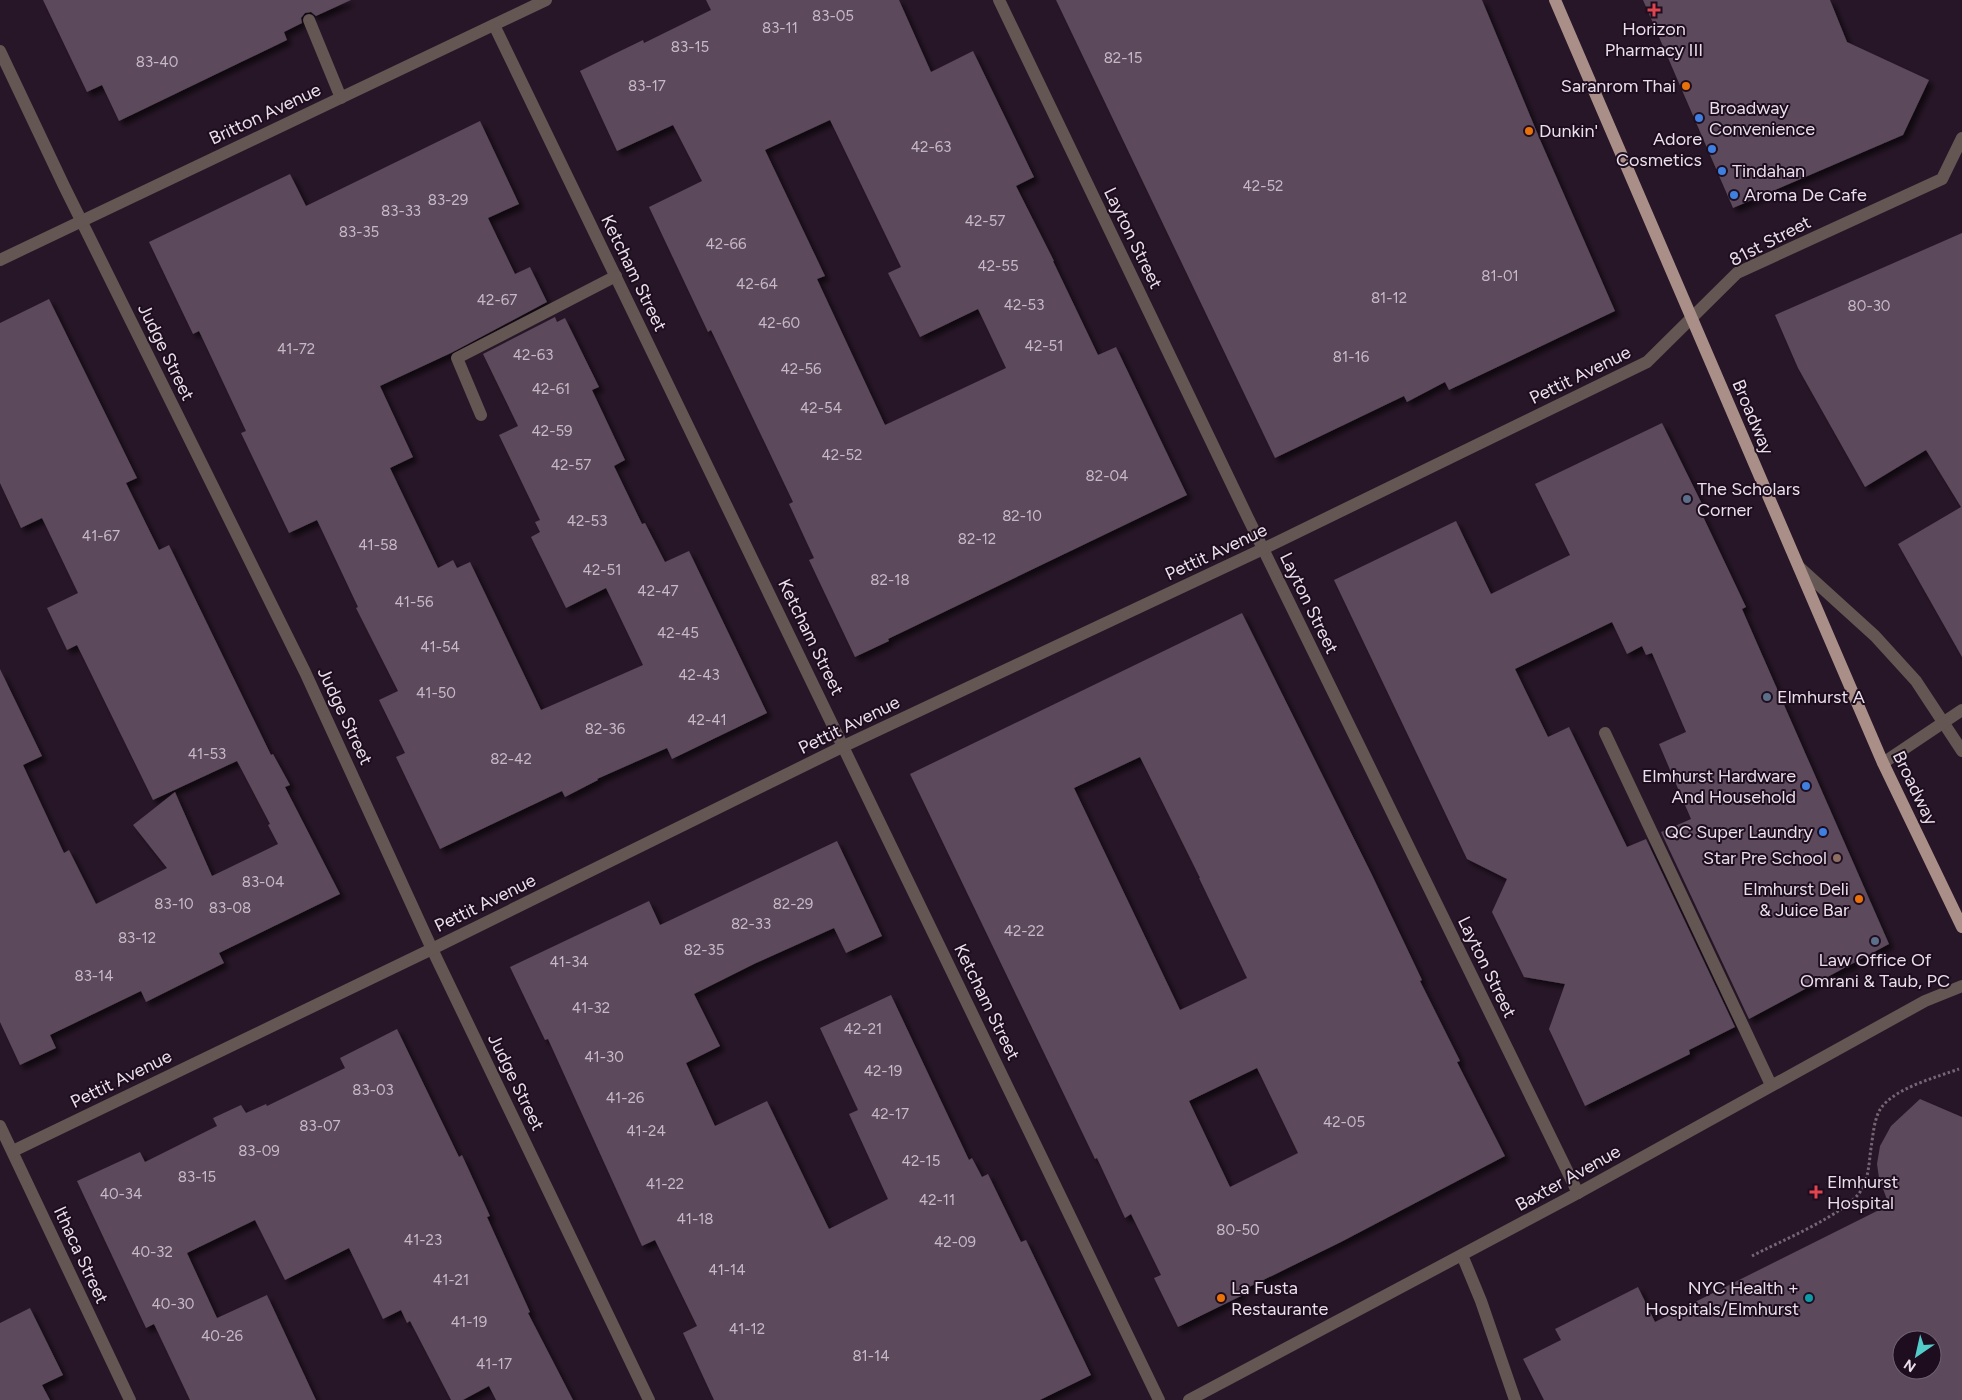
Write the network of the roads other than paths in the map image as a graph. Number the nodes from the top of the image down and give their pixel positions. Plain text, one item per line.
1 (546, 0) edge
2 (999, 0) edge
3 (1555, 0) edge
4 (309, 20) dead end
5 (494, 25) junction
6 (0, 51) edge
7 (341, 98) junction
8 (1962, 138) edge
9 (82, 221) junction
10 (0, 260) edge
11 (616, 276) junction
12 (1691, 318) junction
13 (481, 415) dead end
14 (1263, 549) junction
15 (1800, 567) junction
16 (1962, 710) edge
17 (1942, 723) junction
18 (1605, 732) dead end
19 (844, 746) junction
20 (1962, 751) edge
21 (1883, 763) junction
22 (1962, 927) edge
23 (432, 949) junction
24 (1962, 986) edge
25 (1771, 1085) junction
26 (0, 1126) edge
27 (13, 1151) junction
28 (1578, 1193) junction
29 (1462, 1255) junction
30 (130, 1400) edge
31 (650, 1400) edge
32 (1159, 1400) edge
33 (1189, 1400) edge
34 (1515, 1400) edge

1 - 5 street, Britton Avenue
2 - 14 street, Layton Street
3 - 12 main road, Broadway
4 - 7 street
5 - 7 street, Britton Avenue
5 - 11 street, Ketcham Street
6 - 9 street, Judge Street
7 - 9 street, Britton Avenue
8 - 12 street, 81st Street
9 - 10 street, Britton Avenue
9 - 23 street, Judge Street
11 - 13 street
11 - 19 street, Ketcham Street
12 - 14 street, Pettit Avenue
12 - 15 main road, Broadway
14 - 19 street, Pettit Avenue
14 - 28 street, Layton Street
15 - 17 street
15 - 21 main road, Broadway
16 - 17 street
17 - 20 street
17 - 21 street
18 - 25 street
19 - 23 street, Pettit Avenue
19 - 32 street, Ketcham Street
21 - 22 main road, Broadway
23 - 27 street, Pettit Avenue
23 - 31 street, Judge Street
24 - 25 street, Baxter Avenue
25 - 28 street, Baxter Avenue
26 - 27 street, Ithaca Street
27 - 30 street, Ithaca Street
28 - 29 street, Baxter Avenue
29 - 33 street, Baxter Avenue
29 - 34 street

